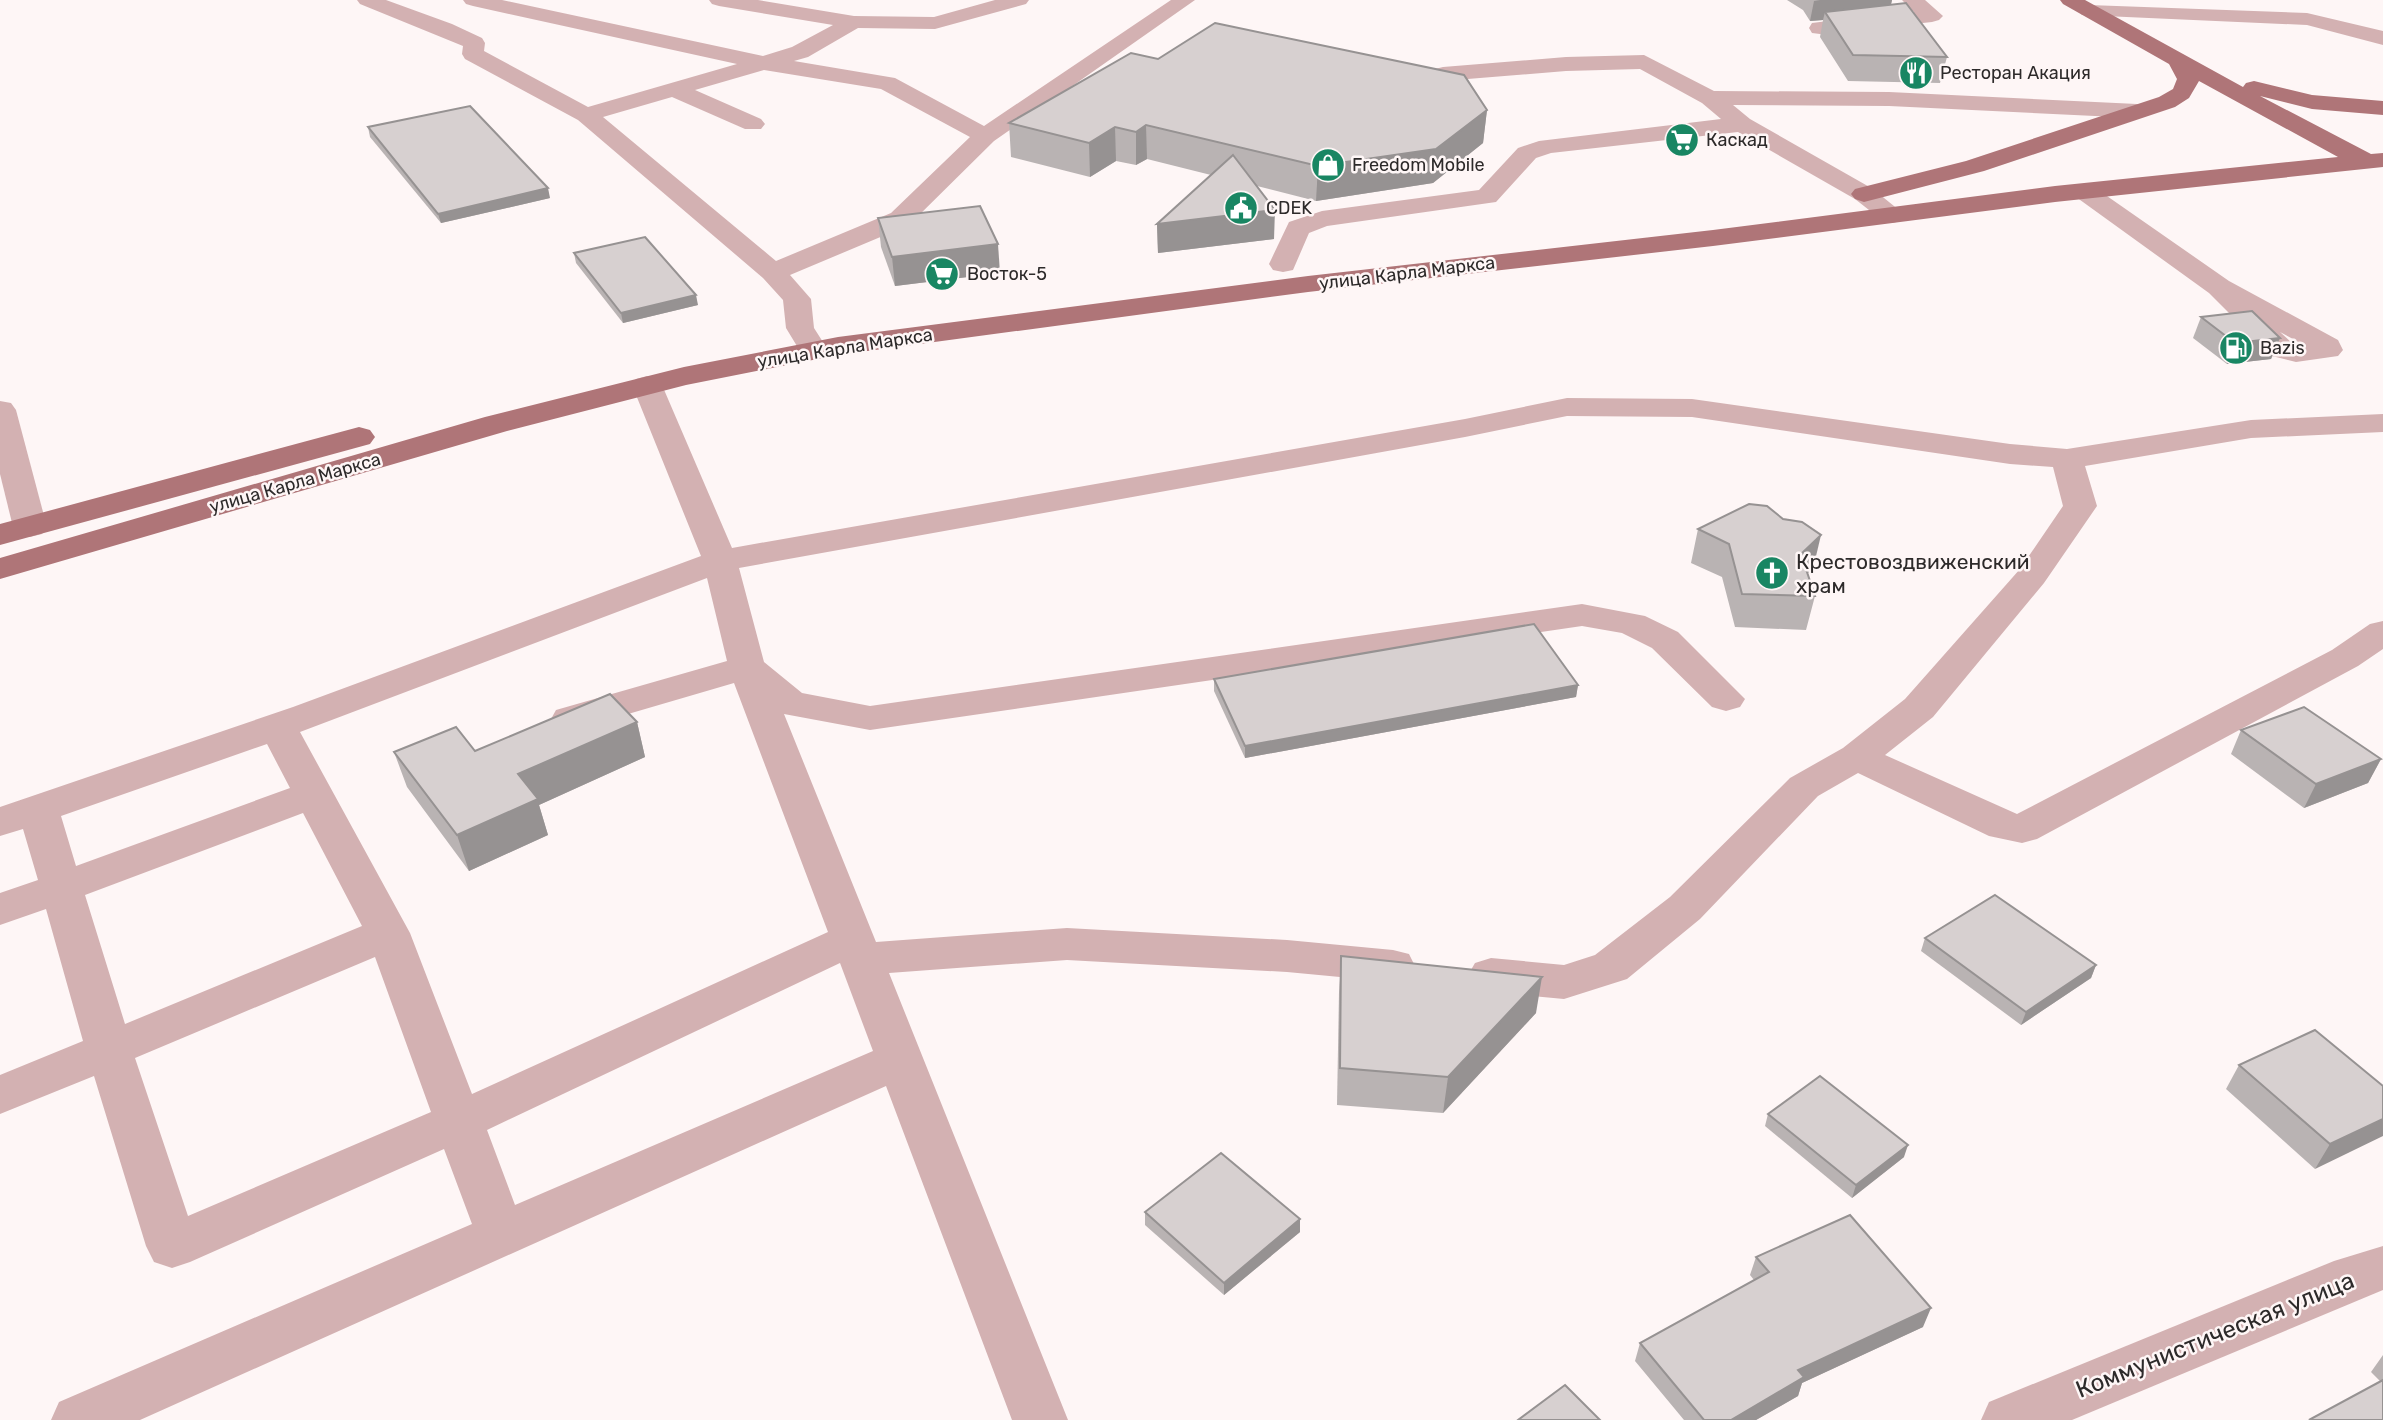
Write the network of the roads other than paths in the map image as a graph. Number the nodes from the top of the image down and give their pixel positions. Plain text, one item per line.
1 (367, 0) edge
2 (473, 0) edge
3 (719, 0) edge
4 (1019, 0) edge
5 (1185, 0) edge
6 (1912, 0) edge
7 (2070, 0) edge
8 (2290, 0) edge
9 (549, 5) edge
10 (839, 8) edge
11 (2089, 11) junction
12 (2307, 19) junction
13 (1820, 29) dead end
14 (2383, 38) edge
15 (474, 43) junction
16 (2177, 58) junction
17 (765, 63) junction
18 (1443, 74) edge
19 (676, 90) junction
20 (1710, 98) junction
21 (2383, 108) edge
22 (2137, 111) junction
23 (586, 115) junction
24 (753, 124) dead end
25 (1742, 124) junction
26 (985, 136) junction
27 (2371, 136) dead end
28 (1771, 141) junction
29 (2323, 141) junction
30 (2282, 146) dead end
31 (2215, 153) dead end
32 (2377, 162) edge
33 (1510, 173) junction
34 (2085, 192) junction
35 (1864, 194) junction
36 (1892, 215) junction
37 (1283, 264) junction
38 (773, 272) junction
39 (2219, 287) dead end
40 (807, 339) junction
41 (647, 385) junction
42 (0, 410) edge
43 (2383, 423) edge
44 (2067, 458) junction
45 (15, 531) edge
46 (720, 561) junction
47 (0, 569) edge
48 (2383, 632) edge
49 (747, 667) junction
50 (1726, 699) dead end
51 (277, 726) junction
52 (541, 727) edge
53 (1857, 757) junction
54 (313, 794) junction
55 (19, 816) edge
56 (61, 888) junction
57 (0, 910) edge
58 (388, 933) junction
59 (856, 949) junction
60 (108, 1049) junction
61 (898, 1060) junction
62 (0, 1094) edge
63 (458, 1122) junction
64 (501, 1234) junction
65 (2383, 1268) edge
66 (79, 1420) edge
67 (1040, 1420) edge
68 (2009, 1420) edge

1 - 15 street
2 - 9 street
3 - 10 street
4 - 10 street
5 - 26 street
6 - 13 street
7 - 11 main road
8 - 12 street
9 - 15 street
9 - 17 street
10 - 17 street
11 - 12 street
11 - 16 main road
12 - 14 street
15 - 23 street
16 - 21 main road
16 - 22 main road
16 - 29 main road
17 - 19 street
17 - 26 street
18 - 20 street
19 - 23 street
19 - 24 street
20 - 22 street
20 - 25 street
22 - 35 main road
23 - 38 street
25 - 28 street
25 - 33 street
26 - 38 street
27 - 29 main road
28 - 33 street
28 - 35 street
29 - 30 main road
29 - 32 main road
31 - 35 main road
32 - 34 main road, улица Карла Маркса
33 - 37 street
34 - 36 main road, улица Карла Маркса
34 - 39 street
35 - 36 street
35 - 37 main road, улица Карла Маркса
36 - 40 main road, улица Карла Маркса
37 - 40 main road, улица Карла Маркса
38 - 40 street
40 - 41 main road, улица Карла Маркса
40 - 45 main road, улица Карла Маркса
41 - 46 street
41 - 47 main road, улица Карла Маркса
42 - 45 street
43 - 44 street
44 - 46 street
44 - 53 street
46 - 49 street
46 - 51 street
48 - 53 street
49 - 50 street
49 - 52 street
49 - 59 street
51 - 54 street
51 - 55 street
53 - 59 street
54 - 56 street
54 - 58 street
55 - 56 street
56 - 57 street
56 - 60 street
58 - 60 street
58 - 63 street
59 - 61 street
59 - 63 street
60 - 62 street
60 - 63 street
61 - 64 street
61 - 67 street
63 - 64 street
64 - 66 street
65 - 68 street, Коммунистическая улица

